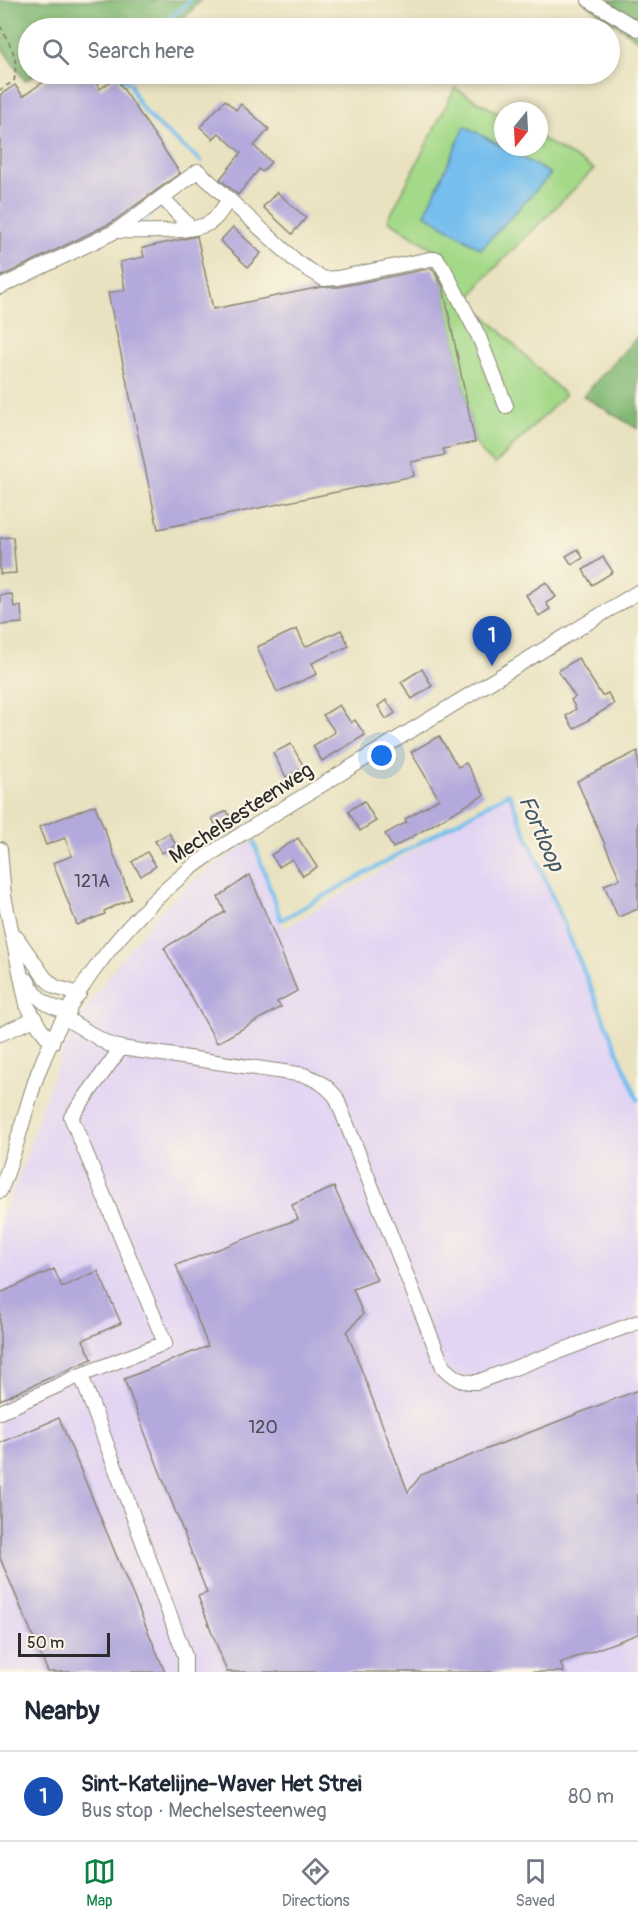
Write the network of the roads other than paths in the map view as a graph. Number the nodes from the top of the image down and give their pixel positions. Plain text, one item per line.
1 (588, 0) edge
2 (619, 18) edge
3 (620, 19) edge
4 (638, 29) edge
5 (162, 197) junction
6 (229, 199) junction
7 (191, 228) junction
8 (117, 231) junction
9 (0, 287) edge
10 (506, 406) dead end
11 (638, 592) edge
12 (0, 849) edge
13 (10, 929) junction
14 (21, 970) junction
15 (79, 994) junction
16 (67, 1015) junction
17 (35, 1019) junction
18 (0, 1034) edge
19 (51, 1043) junction
20 (121, 1048) junction
21 (0, 1191) edge
22 (638, 1322) edge
23 (81, 1375) junction
24 (0, 1412) edge
25 (185, 1672) edge

1 - 2 street
3 - 4 street
5 - 6 street
5 - 7 street
5 - 8 street
6 - 7 street
6 - 10 street
7 - 8 street
8 - 9 street
11 - 15 street, Mechelsesteenweg
12 - 13 street
13 - 14 street
13 - 15 street
14 - 16 street
14 - 17 street
15 - 16 street, Mechelsesteenweg
16 - 19 street, Mechelsesteenweg
16 - 20 street
17 - 18 street
17 - 19 street
19 - 21 street, Mechelsesteenweg
20 - 22 street
20 - 23 street
23 - 24 street
23 - 25 street

